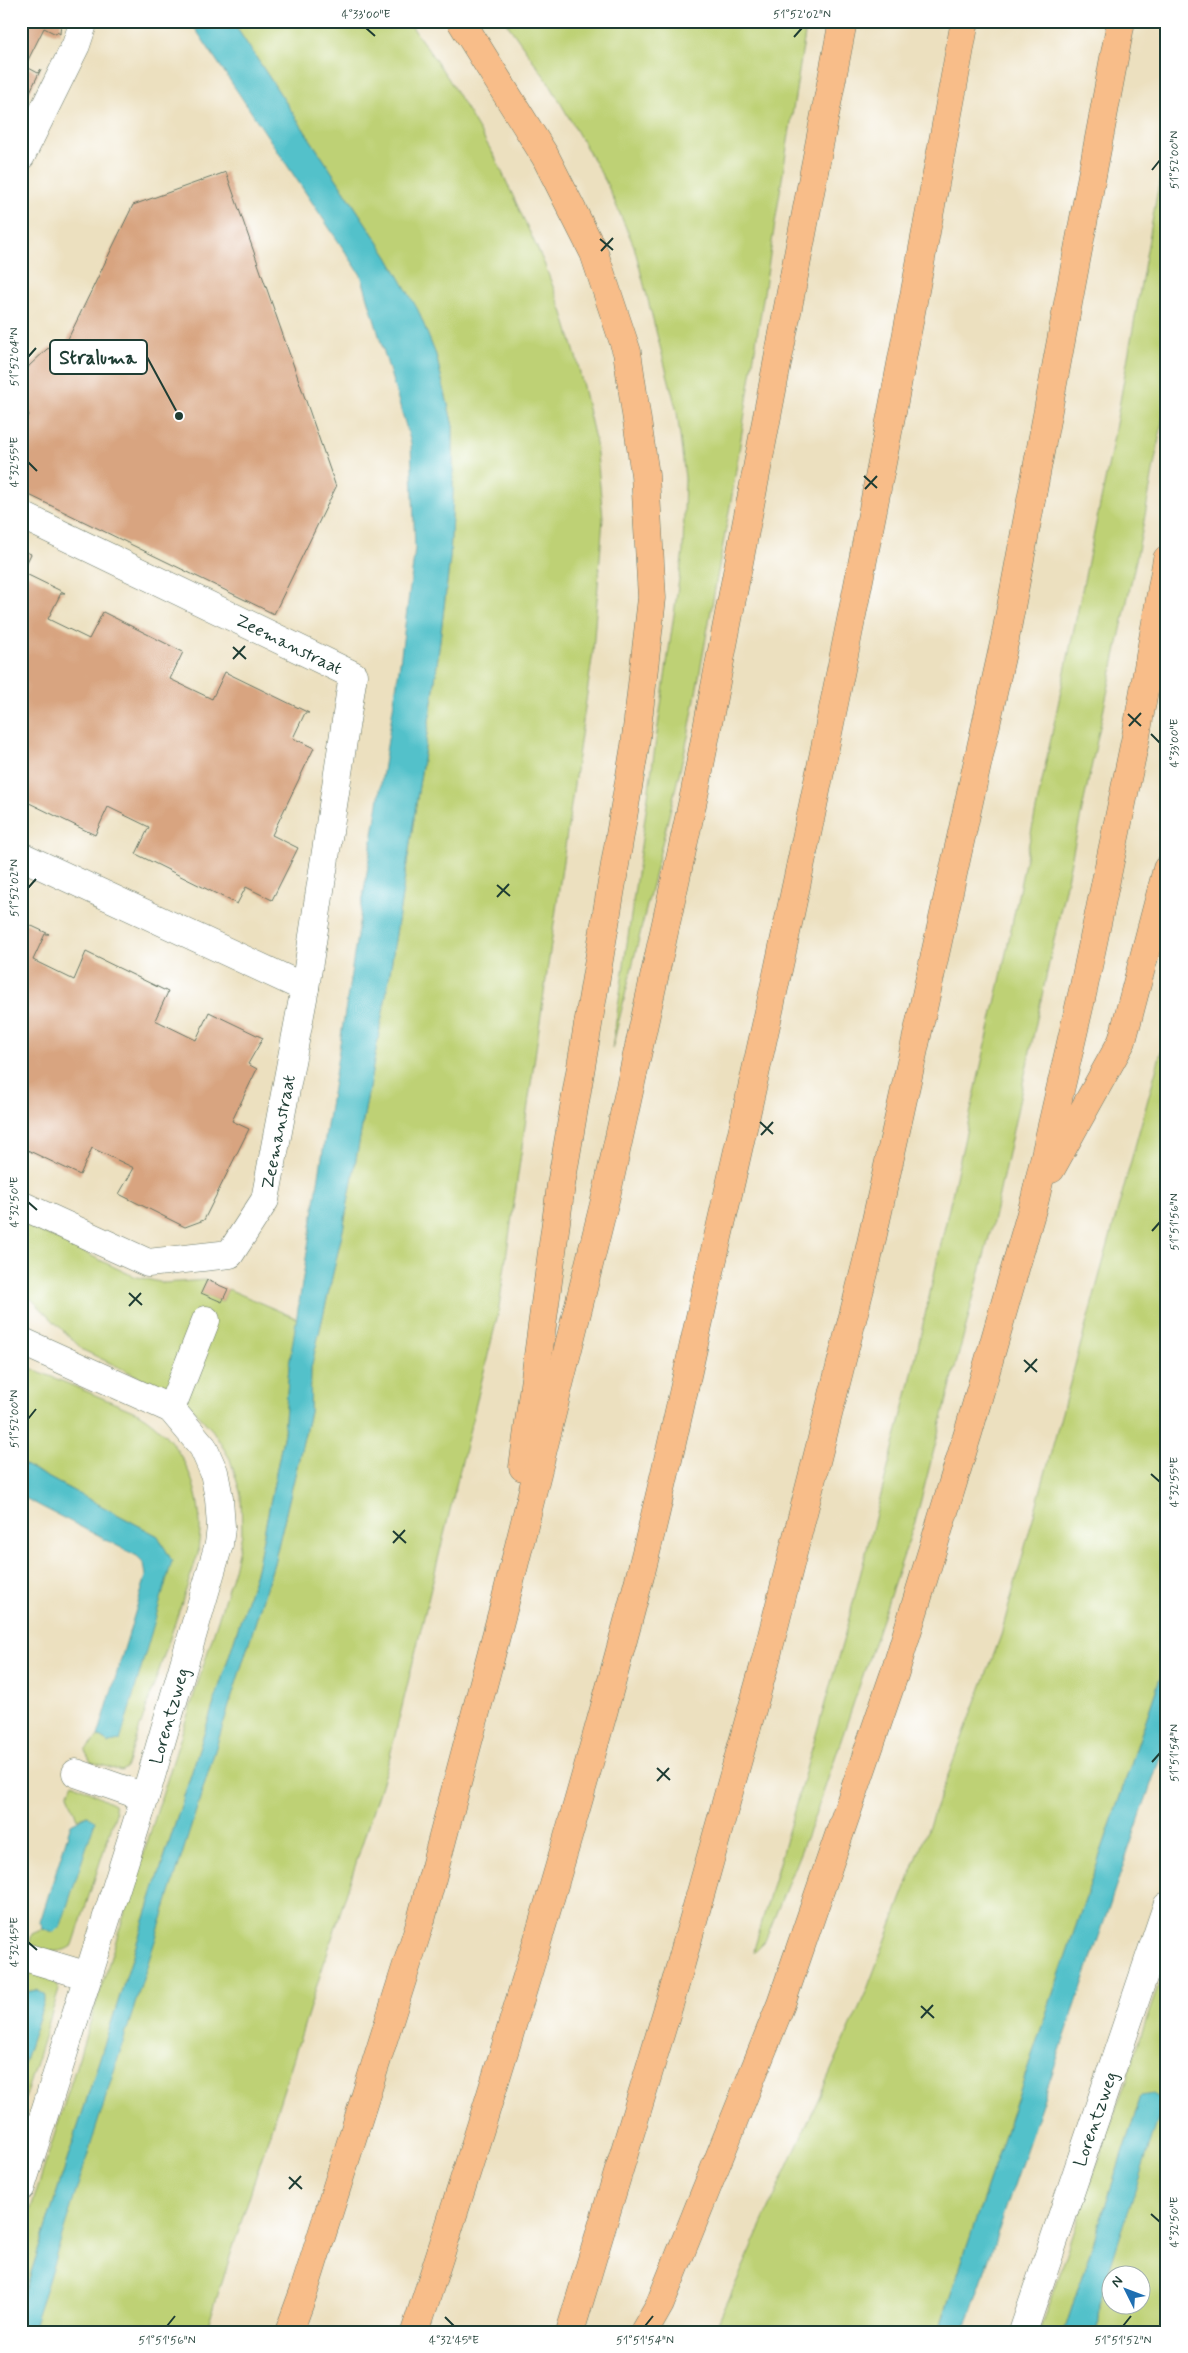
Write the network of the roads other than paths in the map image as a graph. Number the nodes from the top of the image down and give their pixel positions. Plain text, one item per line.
1 (84, 21) edge
2 (461, 21) edge
3 (843, 21) edge
4 (965, 21) edge
5 (1121, 21) edge
6 (21, 156) edge
7 (21, 515) edge
8 (1167, 559) edge
9 (21, 856) edge
10 (1167, 869) edge
11 (305, 988) junction
12 (1035, 1199) junction
13 (21, 1205) edge
14 (206, 1320) dead end
15 (21, 1341) edge
16 (171, 1410) junction
17 (505, 1602) junction
18 (76, 1773) dead end
19 (145, 1797) junction
20 (1167, 1906) edge
21 (25, 1957) dead end
22 (88, 1976) junction
23 (21, 2187) edge
24 (289, 2332) edge
25 (415, 2332) edge
26 (570, 2332) edge
27 (644, 2332) edge
28 (1022, 2332) edge

1 - 6 street
2 - 17 highway
3 - 17 highway
4 - 25 highway
5 - 26 highway
7 - 11 street, Zeemanstraat
8 - 12 highway
9 - 11 street
10 - 12 highway
11 - 13 street, Zeemanstraat
12 - 27 highway
14 - 16 street
15 - 16 street, Lorentzweg
16 - 19 street, Lorentzweg
17 - 24 highway
18 - 19 street
19 - 22 street, Lorentzweg
20 - 28 street, Lorentzweg
21 - 22 street
22 - 23 street, Lorentzweg

